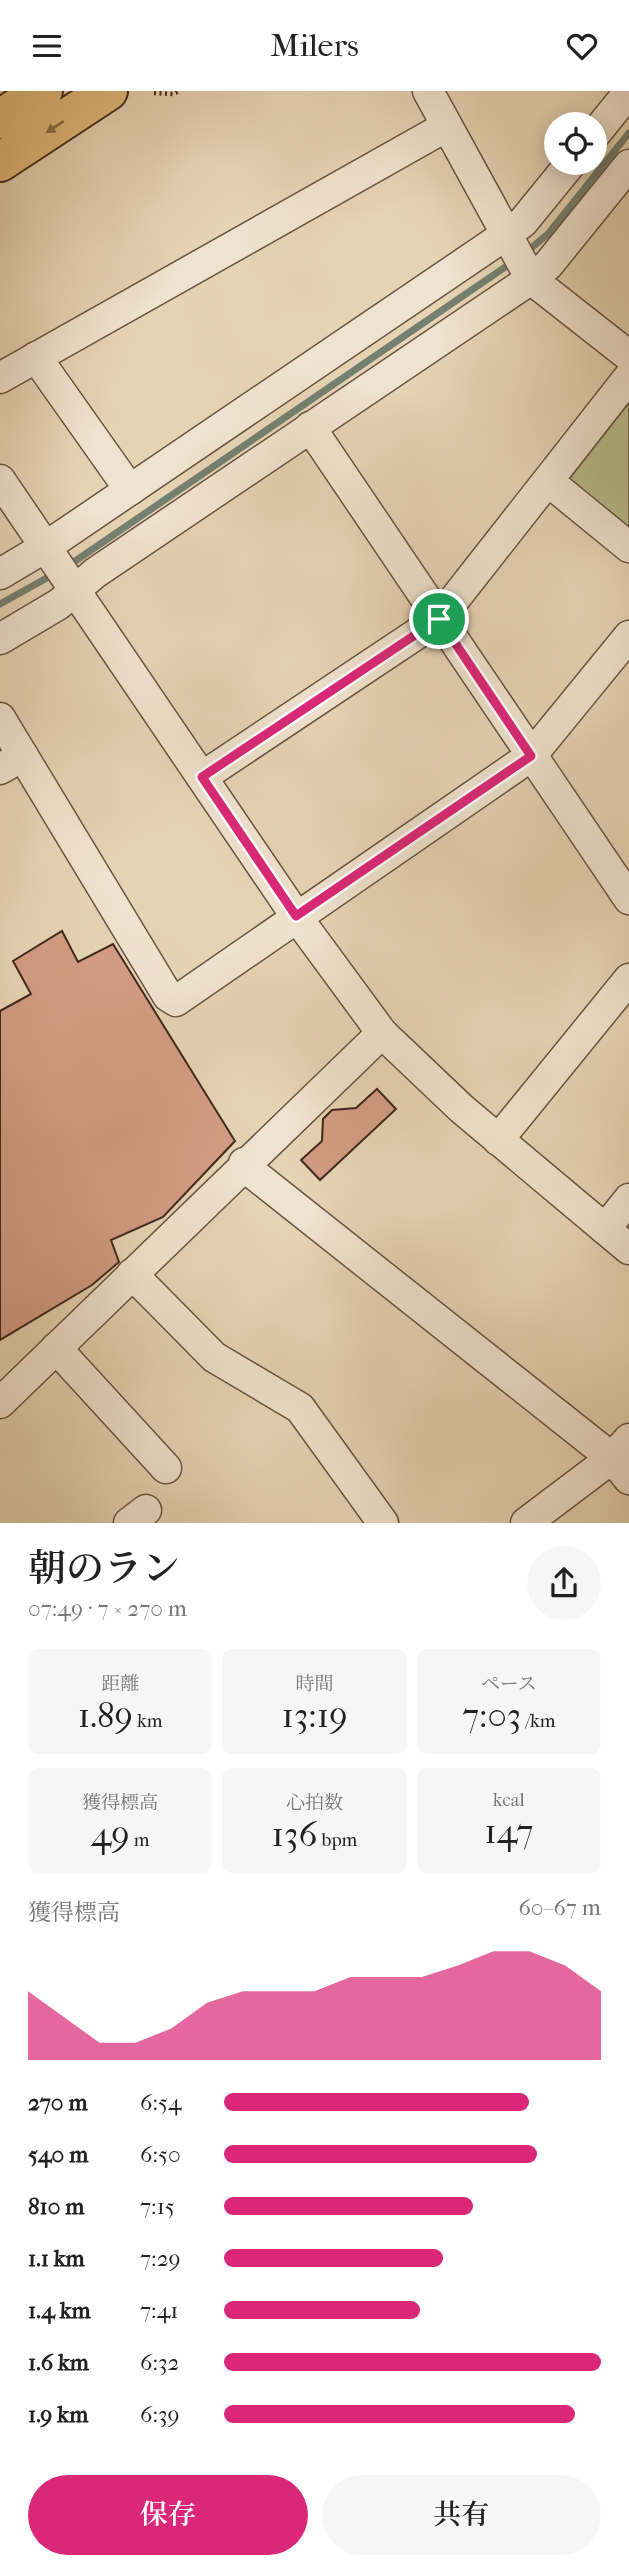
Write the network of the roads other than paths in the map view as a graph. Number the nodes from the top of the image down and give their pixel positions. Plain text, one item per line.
1 (43, 91) edge
2 (108, 91) edge
3 (428, 91) edge
4 (622, 94) edge
5 (607, 116) edge
6 (0, 119) edge
7 (447, 126) junction
8 (0, 162) edge
9 (629, 165) edge
10 (562, 175) edge
11 (510, 239) junction
12 (529, 275) junction
13 (629, 356) edge
14 (36, 357) junction
15 (0, 377) edge
16 (629, 377) edge
17 (310, 427) junction
18 (0, 480) edge
19 (548, 481) junction
20 (130, 490) junction
21 (47, 546) junction
22 (629, 547) edge
23 (0, 573) edge
24 (76, 590) junction
25 (439, 619) junction
26 (629, 636) edge
27 (0, 639) edge
28 (0, 718) edge
29 (531, 756) junction
30 (12, 762) edge
31 (202, 777) junction
32 (626, 890) edge
33 (296, 916) junction
34 (629, 979) edge
35 (382, 1033) junction
36 (498, 1140) junction
37 (244, 1163) junction
38 (629, 1199) edge
39 (606, 1229) junction
40 (629, 1249) edge
41 (132, 1274) junction
42 (56, 1348) junction
43 (0, 1403) edge
44 (623, 1459) edge
45 (166, 1468) dead end
46 (383, 1523) edge
47 (526, 1523) edge

1 - 6 highway
2 -> 8 highway
3 - 7 street
4 - 5 street
7 - 11 street
7 - 14 street
9 - 12 street
10 - 11 street
11 - 12 street
11 - 20 street
12 - 13 street
12 - 17 street
14 - 15 street
14 - 20 street
16 - 19 street
17 - 24 street
17 - 25 street
18 - 21 street
19 - 22 street
19 - 25 street
20 - 21 street
21 - 23 street
21 - 24 street
24 - 27 street
24 - 31 street
25 - 29 street
25 - 31 street
26 - 29 street
28 - 30 street
29 - 32 street
29 - 33 street
30 - 33 street
31 - 33 street
33 - 35 street
34 - 36 street
35 - 36 street
35 - 37 street
36 - 39 street
37 - 41 street
37 - 44 street
38 - 39 street
39 - 40 street
41 - 42 street
41 - 46 street
42 - 43 street
42 - 45 street
44 - 47 street

